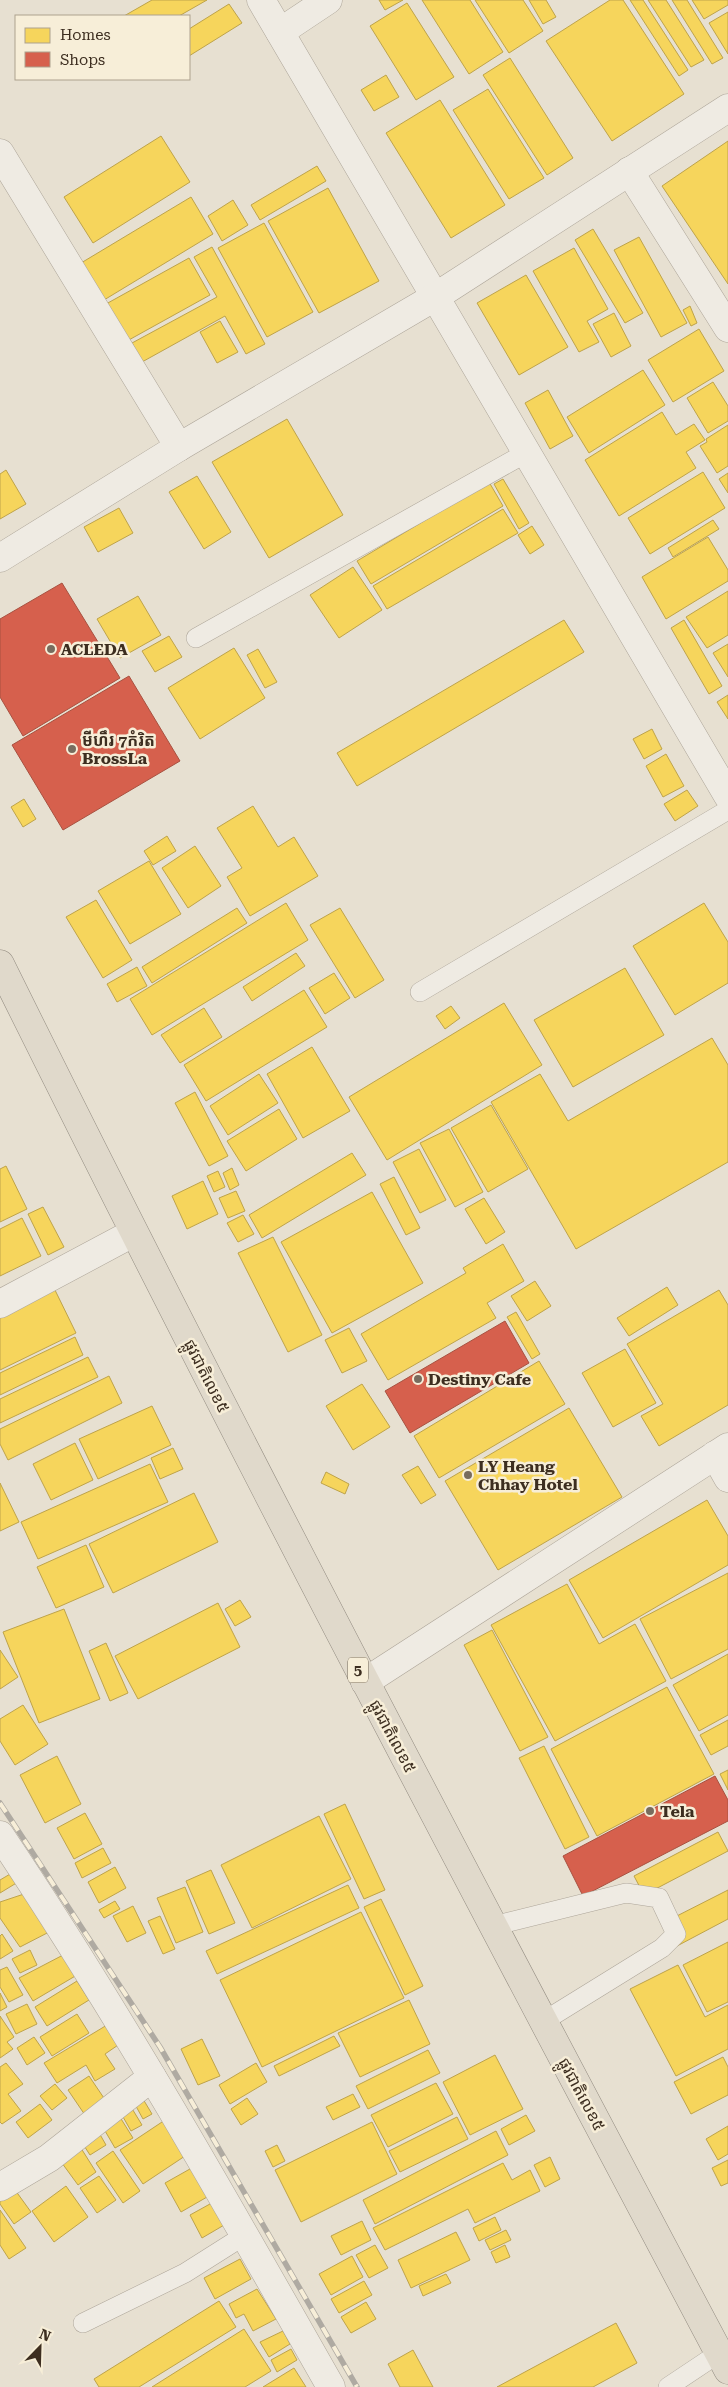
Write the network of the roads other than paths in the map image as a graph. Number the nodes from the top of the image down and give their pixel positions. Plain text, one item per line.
1 (261, 0) edge
2 (328, 0) edge
3 (280, 32) junction
4 (728, 108) edge
5 (0, 153) edge
6 (629, 172) junction
7 (434, 297) junction
8 (728, 328) edge
9 (179, 447) junction
10 (526, 453) junction
11 (0, 558) edge
12 (196, 638) dead end
13 (728, 796) edge
14 (728, 810) edge
15 (0, 964) edge
16 (420, 992) dead end
17 (133, 1233) junction
18 (0, 1304) edge
19 (724, 1460) edge
20 (364, 1682) junction
21 (0, 1835) edge
22 (493, 1926) junction
23 (544, 2021) junction
24 (152, 2077) junction
25 (0, 2187) edge
26 (245, 2235) junction
27 (83, 2324) dead end
28 (724, 2362) edge
29 (330, 2387) edge
30 (668, 2387) edge

1 - 3 street
2 - 3 street
3 - 7 street
4 - 6 street
5 - 9 street
6 - 7 street
6 - 8 street
7 - 9 street
7 - 10 street
9 - 11 street
10 - 12 lane
10 - 13 street
14 - 16 lane
15 - 17 highway, ផ្លូវជាតិលេខ៥ / 5
17 - 18 street
17 - 20 highway, ផ្លូវជាតិលេខ៥ / 5
19 - 20 street
20 - 22 highway, ផ្លូវជាតិលេខ៥ / 5
21 - 24 street
22 - 23 highway, ផ្លូវជាតិលេខ៥ / 5
22 - 23 lane
23 - 28 highway, ផ្លូវជាតិលេខ៥ / 5
24 - 25 street
24 - 26 street
26 - 27 lane
26 - 29 street
28 - 30 lane

